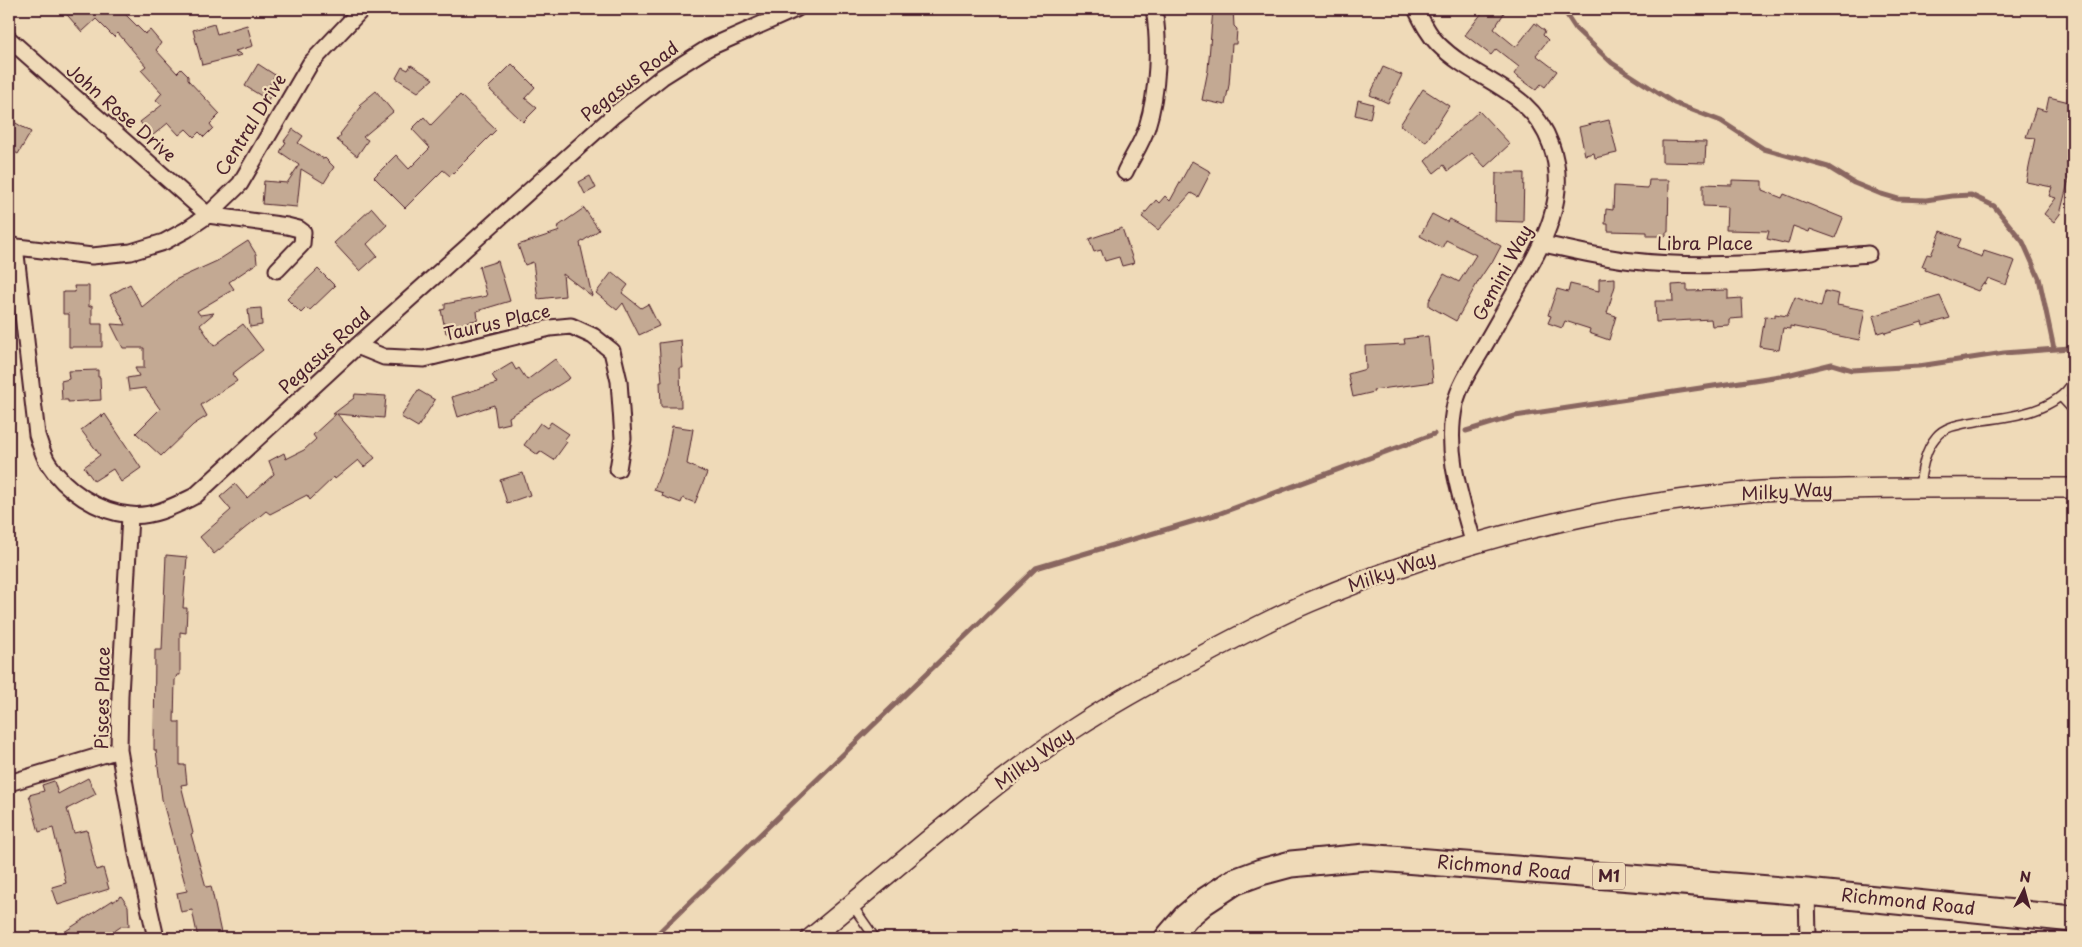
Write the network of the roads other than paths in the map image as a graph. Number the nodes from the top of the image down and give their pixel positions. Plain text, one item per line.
1 (362, 9) edge
2 (796, 9) edge
3 (1154, 9) edge
4 (1416, 9) edge
5 (9, 39) edge
6 (1125, 172) dead end
7 (208, 215) junction
8 (1543, 244) junction
9 (12, 246) edge
10 (1868, 254) dead end
11 (277, 270) dead end
12 (357, 346) junction
13 (2073, 381) edge
14 (2061, 397) junction
15 (2073, 410) edge
16 (618, 469) dead end
17 (1919, 488) junction
18 (2073, 488) edge
19 (130, 516) junction
20 (1474, 545) junction
21 (119, 750) junction
22 (9, 783) edge
23 (1807, 892) junction
24 (852, 905) junction
25 (2073, 919) edge
26 (156, 938) edge
27 (811, 938) edge
28 (875, 938) edge
29 (1168, 938) edge
30 (1808, 938) edge

1 - 7 street, Central Drive
2 - 12 street, Pegasus Road
3 - 6 street
4 - 8 street, Gemini Way
5 - 7 street, John Rose Drive
7 - 9 street, Central Drive
7 - 11 street
8 - 10 street, Libra Place
8 - 20 street, Gemini Way
9 - 19 street, Pegasus Road
12 - 16 street, Taurus Place
12 - 19 street, Pegasus Road
13 - 14 lane
14 - 15 lane
14 - 17 lane
17 - 18 street, Milky Way
17 - 20 street, Milky Way
19 - 21 street, Pisces Place
20 - 24 street, Milky Way
21 - 22 street
21 - 26 street, Pisces Place
23 - 25 highway, Richmond Road / M1
23 - 29 highway, Richmond Road / M1
23 - 30 street
24 - 27 street, Milky Way
24 - 28 lane

